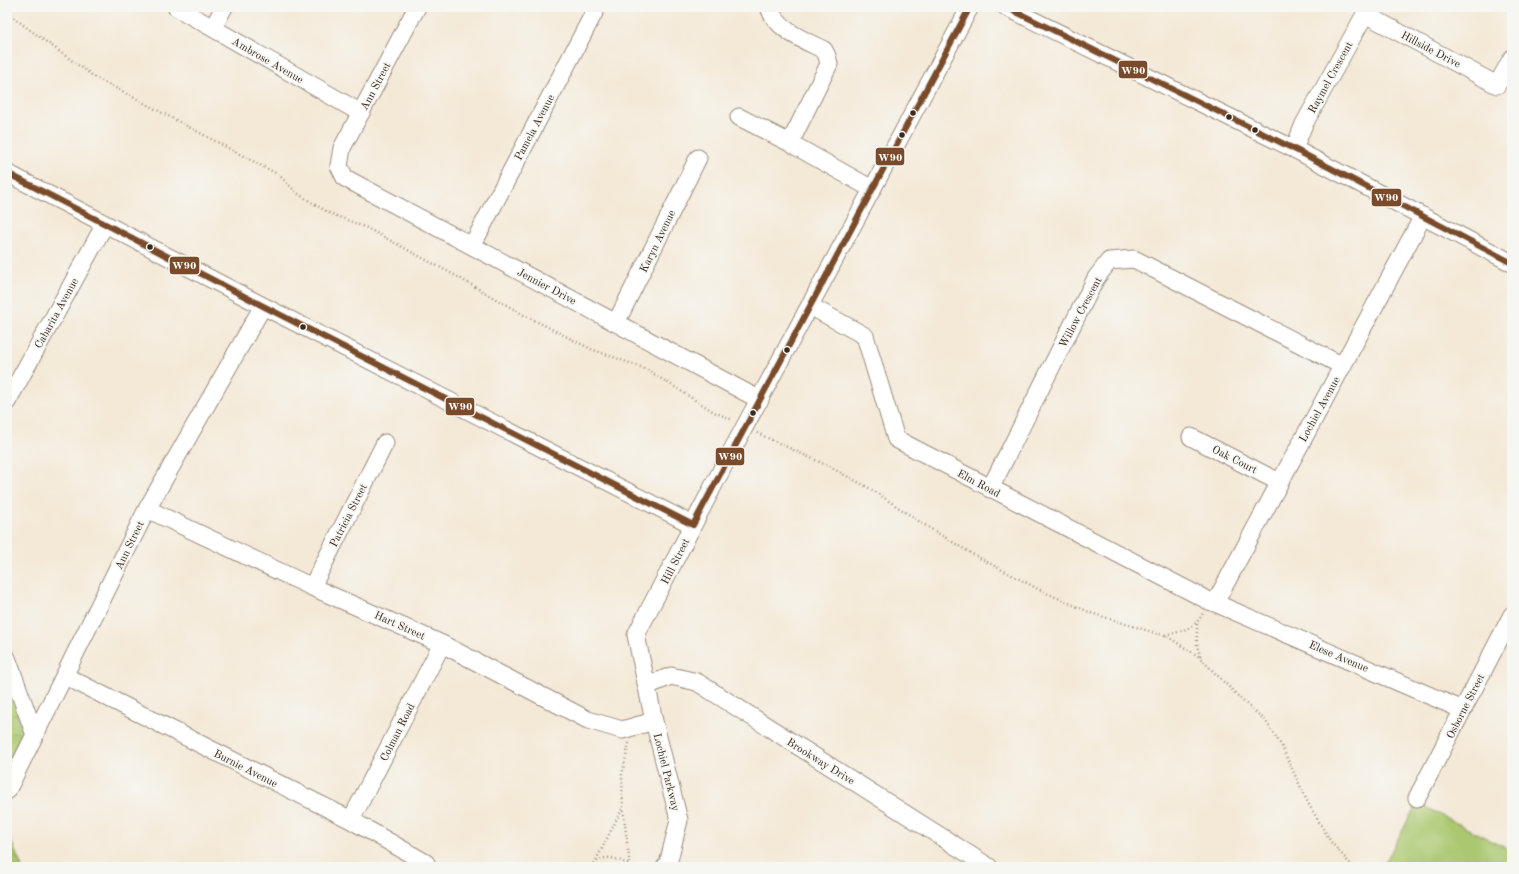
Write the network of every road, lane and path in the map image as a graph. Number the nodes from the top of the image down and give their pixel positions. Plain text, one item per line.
1 (176, 7) edge
2 (224, 7) edge
3 (416, 7) edge
4 (597, 7) edge
5 (769, 7) edge
6 (970, 7) edge
7 (1006, 7) edge
8 (1367, 10) edge
9 (7, 13) edge
10 (213, 28) junction
11 (1512, 58) edge
12 (361, 113) junction
13 (739, 116) dead end
14 (790, 143) junction
15 (1294, 149) junction
16 (698, 158) dead end
17 (339, 166) joint
18 (7, 173) edge
19 (872, 189) junction
20 (1423, 216) junction
21 (105, 224) junction
22 (472, 246) junction
23 (1512, 262) edge
24 (263, 306) junction
25 (810, 306) junction
26 (616, 323) junction
27 (1343, 366) junction
28 (760, 400) junction
29 (7, 402) edge
30 (746, 426) junction
31 (1191, 437) dead end
32 (385, 444) dead end
33 (1279, 482) junction
34 (990, 489) junction
35 (147, 509) junction
36 (693, 525) junction
37 (312, 587) junction
38 (1212, 602) junction
39 (1512, 615) edge
40 (1197, 623) junction
41 (1164, 636) junction
42 (442, 644) junction
43 (7, 658) edge
44 (1202, 660) junction
45 (65, 676) junction
46 (647, 686) junction
47 (1463, 710) junction
48 (654, 721) junction
49 (633, 727) junction
50 (35, 735) junction
51 (7, 791) edge
52 (1418, 798) dead end
53 (623, 808) junction
54 (351, 820) junction
55 (596, 860) junction
56 (425, 865) edge
57 (590, 867) edge
58 (630, 867) edge
59 (665, 867) edge
60 (989, 867) edge
61 (1353, 867) edge

1 - 10 street, Ambrose Avenue
2 - 10 street
3 - 12 street, Ann Street
4 - 22 street, Pamela Avenue
5 - 14 street
6 - 19 street, Hill Street
7 - 15 street
8 - 11 street, Hillside Drive
8 - 15 street, Raymel Crescent
9 - 30 path
10 - 12 street, Ambrose Avenue
12 - 17 street, Ann Street
13 - 14 street
14 - 19 street
15 - 20 street
16 - 26 street, Karyn Avenue
17 - 22 street, Jennier Drive
18 - 21 street
19 - 25 street, Hill Street
20 - 23 street
20 - 27 street, Lochiel Avenue
21 - 24 street
21 - 29 street, Cabarita Avenue
22 - 26 street, Jennier Drive
24 - 35 street, Ann Street
24 - 36 street
25 - 28 street, Hill Street
25 - 34 street, Elm Road
26 - 28 street, Jennier Drive
27 - 33 street, Lochiel Avenue
27 - 34 street, Willow Crescent
28 - 30 street, Hill Street
30 - 36 street, Hill Street
30 - 41 path
31 - 33 street, Oak Court
32 - 37 street, Patricia Street
33 - 38 street, Lochiel Avenue
34 - 38 street, Elm Road
35 - 37 street, Hart Street
35 - 45 street, Ann Street
36 - 46 street, Hill Street
37 - 42 street, Hart Street
38 - 40 path
38 - 47 street, Elese Avenue
39 - 47 street, Osborne Street
40 - 41 path
40 - 44 path
41 - 44 path
42 - 49 street, Hart Street
42 - 54 street, Colman Road
43 - 50 street
44 - 61 path
45 - 50 street, Ann Street
45 - 54 street, Burnie Avenue
46 - 48 street, Hill Street
46 - 60 street, Brookway Drive
47 - 52 street, Osborne Street
48 - 49 street, Hart Street
48 - 59 street, Lochiel Parkway
49 - 53 path
50 - 51 street, Ann Street
53 - 55 path
53 - 58 path
54 - 56 street, Burnie Avenue
55 - 57 path
55 - 58 path

